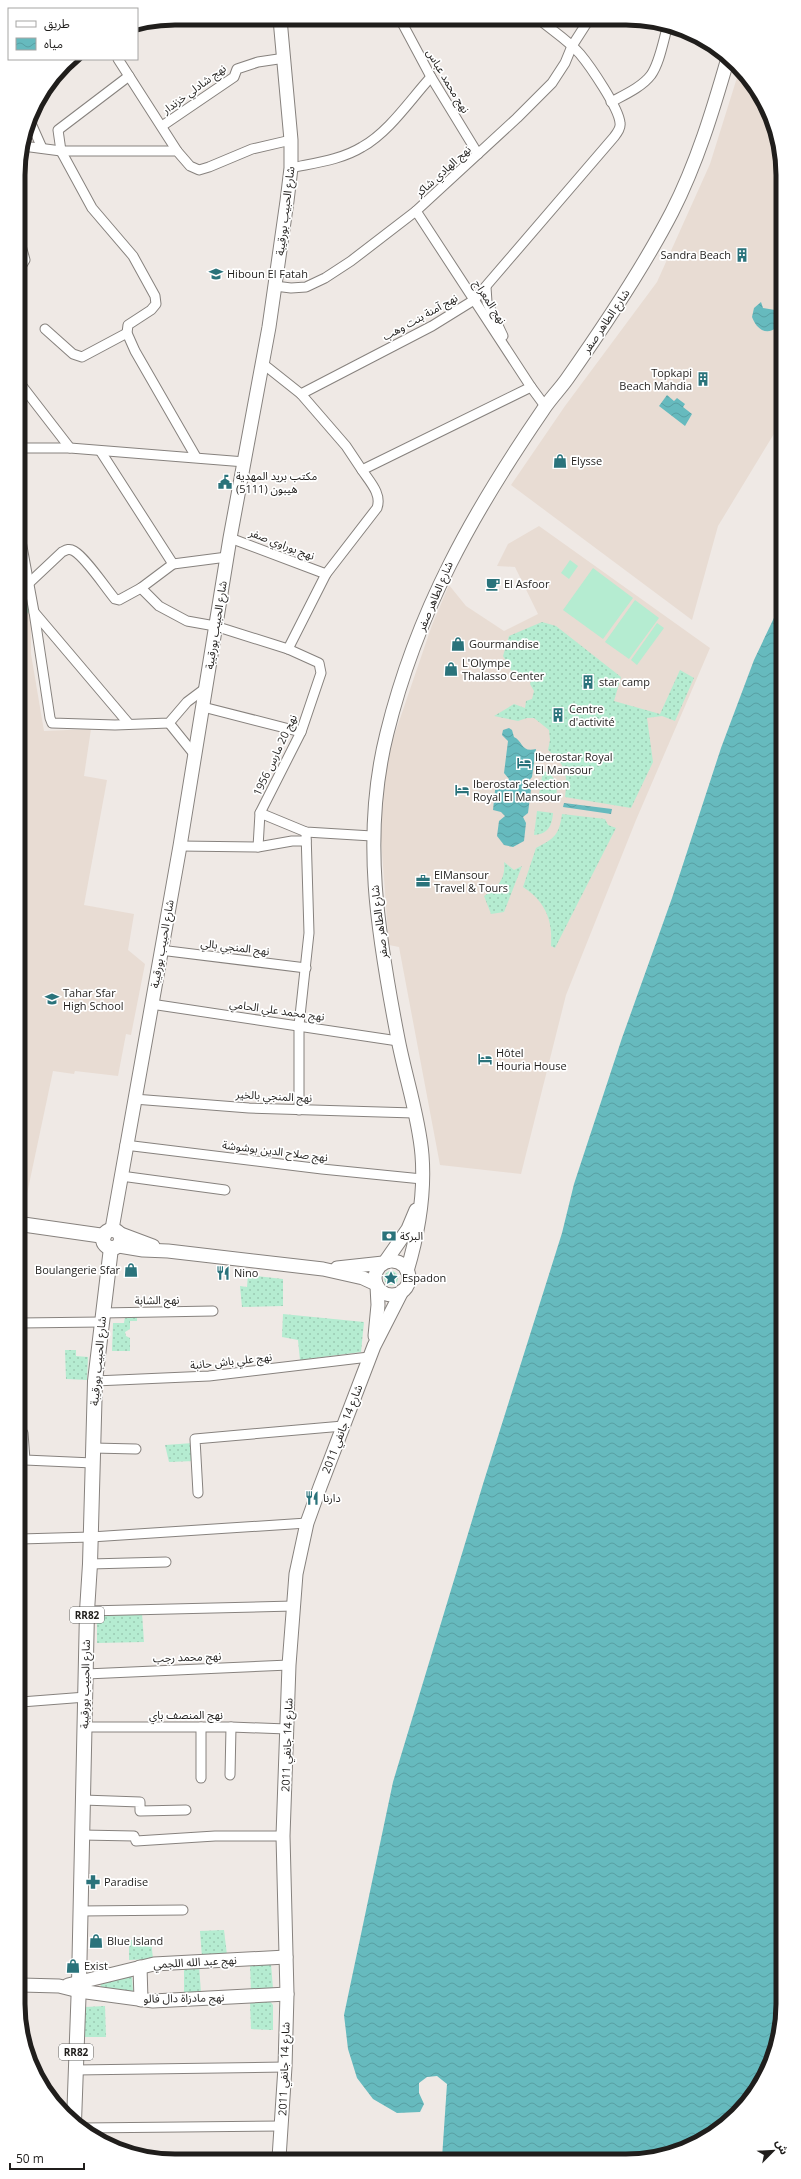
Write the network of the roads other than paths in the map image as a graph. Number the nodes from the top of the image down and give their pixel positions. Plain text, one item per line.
1 (281, 25) edge
2 (403, 25) edge
3 (546, 25) edge
4 (585, 25) edge
5 (666, 30) edge
6 (572, 46) junction
7 (284, 58) junction
8 (119, 60) edge
9 (726, 63) edge
10 (130, 76) junction
11 (431, 77) junction
12 (611, 102) junction
13 (162, 126) junction
14 (33, 127) edge
15 (291, 140) junction
16 (28, 147) edge
17 (42, 148) junction
18 (61, 151) junction
19 (177, 151) junction
20 (478, 154) junction
21 (291, 168) junction
22 (416, 211) junction
23 (275, 286) junction
24 (486, 287) junction
25 (474, 300) junction
26 (45, 329) dead end
27 (127, 333) junction
28 (262, 363) junction
29 (517, 367) junction
30 (530, 387) junction
31 (25, 390) edge
32 (301, 394) junction
33 (545, 406) junction
34 (25, 448) edge
35 (70, 448) junction
36 (100, 452) junction
37 (196, 457) junction
38 (245, 462) junction
39 (362, 470) junction
40 (230, 538) junction
41 (227, 557) junction
42 (173, 564) junction
43 (25, 566) edge
44 (326, 574) junction
45 (28, 584) junction
46 (141, 588) junction
47 (34, 612) junction
48 (215, 626) junction
49 (288, 649) junction
50 (207, 687) junction
51 (203, 706) junction
52 (169, 723) junction
53 (129, 724) junction
54 (301, 732) junction
55 (194, 754) junction
56 (260, 813) junction
57 (372, 836) junction
58 (306, 837) junction
59 (180, 846) junction
60 (258, 847) junction
61 (160, 950) junction
62 (306, 968) junction
63 (151, 1004) junction
64 (299, 1025) junction
65 (398, 1041) junction
66 (134, 1099) junction
67 (299, 1110) junction
68 (414, 1112) junction
69 (126, 1144) junction
70 (120, 1176) junction
71 (422, 1179) junction
72 (225, 1190) dead end
73 (422, 1198) junction
74 (25, 1225) edge
75 (113, 1238) junction
76 (384, 1263) junction
77 (323, 1269) junction
78 (407, 1271) junction
79 (377, 1285) junction
80 (402, 1291) junction
81 (213, 1311) dead end
82 (102, 1317) junction
83 (25, 1322) edge
84 (372, 1351) junction
85 (95, 1381) junction
86 (343, 1426) junction
87 (93, 1448) junction
88 (136, 1449) dead end
89 (25, 1460) edge
90 (93, 1463) junction
91 (198, 1493) dead end
92 (307, 1523) junction
93 (91, 1537) junction
94 (25, 1539) edge
95 (166, 1562) dead end
96 (90, 1564) junction
97 (294, 1606) junction
98 (87, 1611) junction
99 (289, 1665) junction
100 (86, 1674) junction
101 (86, 1697) junction
102 (25, 1702) edge
103 (201, 1727) junction
104 (231, 1727) junction
105 (85, 1728) junction
106 (288, 1729) junction
107 (230, 1774) dead end
108 (201, 1778) dead end
109 (82, 1800) junction
110 (186, 1810) dead end
111 (82, 1835) junction
112 (283, 1836) junction
113 (182, 1910) dead end
114 (81, 1912) junction
115 (286, 1957) junction
116 (140, 1967) junction
117 (25, 1985) edge
118 (79, 1987) junction
119 (287, 1994) junction
120 (141, 2000) junction
121 (285, 2067) junction
122 (75, 2070) junction
123 (74, 2115) edge
124 (282, 2126) junction
125 (91, 2128) edge
126 (278, 2154) edge

1 - 7 main road, شارع الحبيب بورقيبة / RR82
2 - 11 street, نهج محمد عباس
3 - 6 street
4 - 6 street, نهج الهادي شاكر
5 - 12 street
6 - 12 street
6 - 20 street, نهج الهادي شاكر
7 - 13 street, نهج شادلي خزندار
7 - 15 main road, شارع الحبيب بورقيبة / RR82
8 - 10 street
9 - 33 main road, شارع الطاهر صفر
10 - 13 street
10 - 18 street
11 - 20 street, نهج محمد عباس
11 - 21 street
12 - 24 street, نهج آمنة بنت وهب
13 - 19 street
14 - 17 street
15 - 19 street
15 - 21 main road, شارع الحبيب بورقيبة / RR82
16 - 17 street
17 - 18 street
18 - 19 street
18 - 27 street
20 - 22 street, نهج الهادي شاكر
21 - 23 main road, شارع الحبيب بورقيبة / RR82
22 - 23 street, نهج الهادي شاكر
22 - 25 street, نهج المعراج
23 - 28 main road, شارع الحبيب بورقيبة / RR82
24 - 25 street, نهج آمنة بنت وهب
24 - 29 street
25 - 29 street, نهج المعراج
25 - 32 street, نهج آمنة بنت وهب
26 - 27 street
27 - 37 street
28 - 32 street
28 - 38 main road, شارع الحبيب بورقيبة / RR82
29 - 30 street, نهج المعراج
30 - 33 street, نهج المعراج
30 - 39 street
31 - 35 street
32 - 39 street
33 - 57 main road, شارع الطاهر صفر
34 - 35 street
35 - 36 street
36 - 37 street
36 - 42 street
37 - 38 street
38 - 40 main road, شارع الحبيب بورقيبة / RR82
39 - 44 street
40 - 41 main road, شارع الحبيب بورقيبة / RR82
40 - 44 street, نهج بوراوي صفر
41 - 42 street
41 - 48 main road, شارع الحبيب بورقيبة / RR82
42 - 46 street
43 - 45 street
44 - 49 street
45 - 46 street
45 - 47 street
46 - 48 street, نهج 20 مارس 1956
47 - 53 street
47 - 53 street
48 - 49 street, نهج 20 مارس 1956
48 - 50 main road, شارع الحبيب بورقيبة / RR82
49 - 54 street, نهج 20 مارس 1956
50 - 51 main road, شارع الحبيب بورقيبة / RR82
50 - 52 street
51 - 54 street
51 - 55 main road, شارع الحبيب بورقيبة / RR82
52 - 53 street
52 - 55 street
54 - 56 street, نهج 20 مارس 1956
55 - 59 main road, شارع الحبيب بورقيبة / RR82
56 - 58 street
56 - 60 street, نهج 20 مارس 1956
57 - 58 street
57 - 65 main road, شارع الطاهر صفر
58 - 60 street
58 - 62 street
59 - 60 street
59 - 61 main road, شارع الحبيب بورقيبة / RR82
61 - 62 street, نهج المنجي بالي
61 - 63 main road, شارع الحبيب بورقيبة / RR82
62 - 64 street
63 - 64 street, نهج محمد علي الحامي
63 - 66 main road, شارع الحبيب بورقيبة / RR82
64 - 65 street, نهج محمد علي الحامي
64 - 67 street
65 - 68 main road, شارع الطاهر صفر
66 - 67 street, نهج المنجي بالخير
66 - 69 main road, شارع الحبيب بورقيبة / RR82
67 - 68 street, نهج المنجي بالخير
68 - 71 main road, شارع الطاهر صفر
69 - 70 main road, شارع الحبيب بورقيبة / RR82
69 - 71 street, نهج صلاح الدين بوشوشة
70 - 72 street
70 - 75 main road, شارع الحبيب بورقيبة / RR82
71 - 73 main road, شارع الطاهر صفر
73 - 76 main road, شارع الطاهر صفر
73 - 78 main road, شارع الطاهر صفر
74 - 75 main road
75 - 77 main road
75 - 82 main road, شارع الحبيب بورقيبة / RR82
76 - 77 main road
76 - 78 main road
76 - 79 main road
77 - 79 main road
78 - 80 main road
79 - 80 main road
79 - 84 main road, شارع 14 جانفي 2011
80 - 84 main road, شارع 14 جانفي 2011
81 - 82 street, نهج الشابة
82 - 83 street, نهج الشابة
82 - 85 main road, شارع الحبيب بورقيبة / RR82
84 - 85 street, نهج علي باش حانبة
84 - 86 main road, شارع 14 جانفي 2011
85 - 87 main road, شارع الحبيب بورقيبة / RR82
86 - 91 street
86 - 92 main road, شارع 14 جانفي 2011
87 - 88 street
87 - 90 main road, شارع الحبيب بورقيبة / RR82
89 - 90 street
90 - 93 main road, شارع الحبيب بورقيبة / RR82
92 - 93 street
92 - 97 main road, شارع 14 جانفي 2011
93 - 94 street
93 - 96 main road, شارع الحبيب بورقيبة / RR82
95 - 96 street
96 - 98 main road, شارع الحبيب بورقيبة / RR82
97 - 98 street
97 - 99 main road, شارع 14 جانفي 2011
98 - 100 main road, شارع الحبيب بورقيبة / RR82
99 - 100 street, نهج محمد رجب
99 - 106 main road, شارع 14 جانفي 2011
100 - 101 main road, شارع الحبيب بورقيبة / RR82
101 - 102 street
101 - 105 main road, شارع الحبيب بورقيبة / RR82
103 - 104 street, نهج المنصف باي
103 - 105 street, نهج المنصف باي
103 - 108 street
104 - 106 street, نهج المنصف باي
104 - 107 street
105 - 109 main road, شارع الحبيب بورقيبة / RR82
106 - 112 main road, شارع 14 جانفي 2011
109 - 110 street
109 - 111 main road, شارع الحبيب بورقيبة / RR82
111 - 112 street
111 - 114 main road, شارع الحبيب بورقيبة / RR82
112 - 115 main road, شارع 14 جانفي 2011
113 - 114 street
114 - 118 main road, شارع الحبيب بورقيبة / RR82
115 - 116 main road, نهج عبد الله اللجمي
115 - 119 main road, شارع 14 جانفي 2011
116 - 118 main road, نهج عبد الله اللجمي
116 - 120 main road
117 - 118 main road, نهج عبد الله اللجمي
118 - 120 main road, نهج مادزاة دال فالو
118 - 122 main road, شارع الحبيب بورقيبة / RR82
119 - 120 main road, نهج مادزاة دال فالو
119 - 121 main road, شارع 14 جانفي 2011
121 - 122 street
121 - 124 main road, شارع 14 جانفي 2011
122 - 123 main road, شارع الحبيب بورقيبة / RR82
124 - 125 street
124 - 126 main road, شارع 14 جانفي 2011

